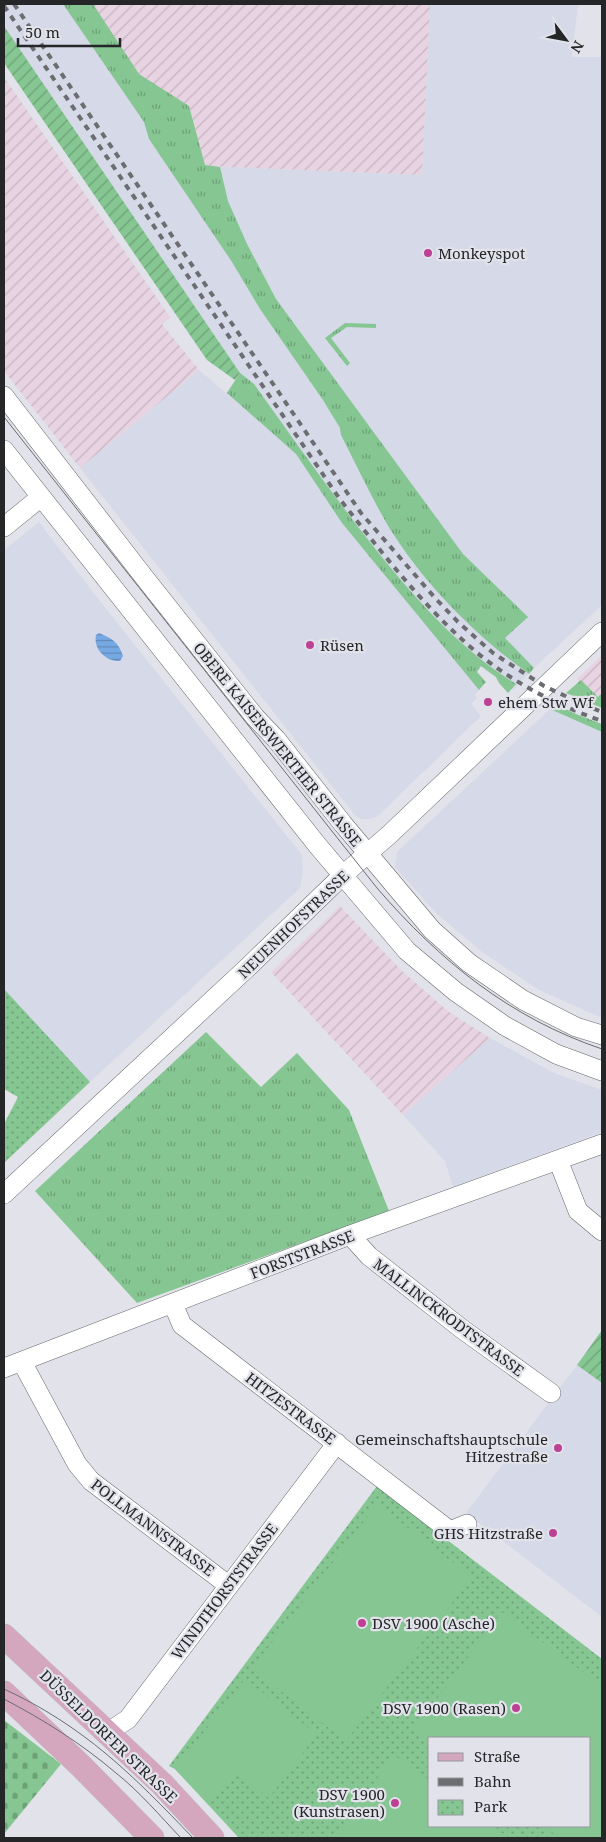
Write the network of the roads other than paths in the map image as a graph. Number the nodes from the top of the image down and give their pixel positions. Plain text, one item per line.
1 (4, 396) edge
2 (4, 450) edge
3 (41, 497) junction
4 (4, 527) edge
5 (602, 632) edge
6 (368, 854) junction
7 (342, 876) junction
8 (602, 1035) edge
9 (602, 1071) edge
10 (602, 1144) edge
11 (558, 1160) junction
12 (4, 1194) edge
13 (602, 1231) edge
14 (350, 1235) junction
15 (173, 1304) junction
16 (22, 1362) junction
17 (4, 1368) edge
18 (552, 1393) dead end
19 (336, 1443) junction
20 (467, 1524) dead end
21 (228, 1584) junction
22 (4, 1636) edge
23 (4, 1693) edge
24 (107, 1733) junction
25 (152, 1838) edge
26 (212, 1838) edge

1 - 6 street, OBERE KAISERSWERTHER STRASSE
2 - 3 street, OBERE KAISERSWERTHER STRASSE
3 - 4 street
3 - 7 street, OBERE KAISERSWERTHER STRASSE
5 - 6 street, NEUENHOFSTRASSE
6 - 7 street, NEUENHOFSTRASSE
6 - 8 street, OBERE KAISERSWERTHER STRASSE
7 - 9 street, OBERE KAISERSWERTHER STRASSE
7 - 12 street, NEUENHOFSTRASSE
10 - 11 street, FORSTSTRASSE
11 - 13 street
11 - 14 street, FORSTSTRASSE
14 - 15 street, FORSTSTRASSE
14 - 18 street, MALLINCKRODTSTRASSE
15 - 16 street, FORSTSTRASSE
15 - 19 street, HITZESTRASSE
16 - 17 street, FORSTSTRASSE
16 - 21 street, POLLMANNSTRASSE
19 - 20 street, HITZESTRASSE
19 - 21 street, WINDTHORSTSTRASSE
21 - 24 street, WINDTHORSTSTRASSE
22 - 24 main road, DÜSSELDORFER STRASSE
23 - 25 main road
24 - 26 main road, DÜSSELDORFER STRASSE

